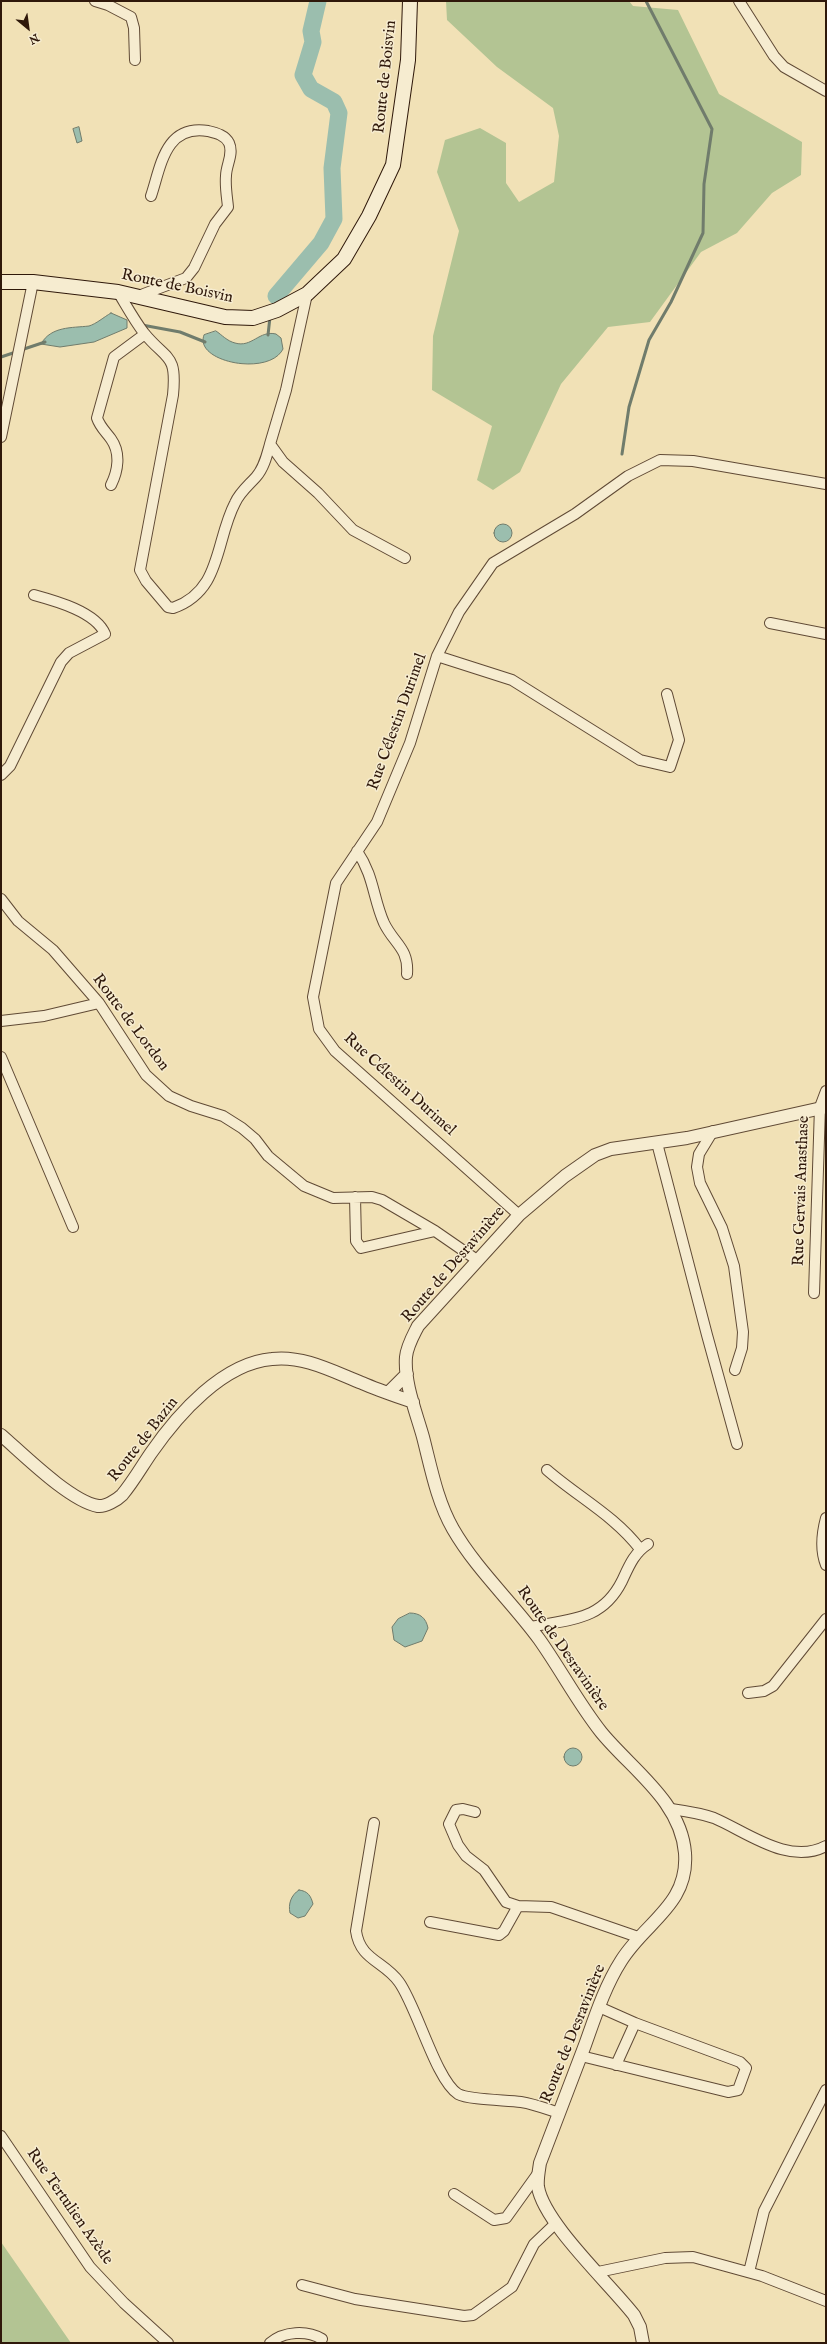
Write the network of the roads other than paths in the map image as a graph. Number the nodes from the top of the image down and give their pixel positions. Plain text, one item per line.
1 (95, 1) edge
2 (410, 1) edge
3 (739, 1) edge
4 (135, 60) dead end
5 (826, 90) edge
6 (151, 196) dead end
7 (1, 282) edge
8 (32, 282) junction
9 (118, 292) junction
10 (307, 294) junction
11 (141, 296) junction
12 (145, 334) junction
13 (1, 437) edge
14 (270, 444) junction
15 (826, 484) edge
16 (110, 485) dead end
17 (405, 558) dead end
18 (34, 595) dead end
19 (770, 623) dead end
20 (826, 634) edge
21 (437, 656) junction
22 (667, 694) dead end
23 (1, 775) edge
24 (357, 851) junction
25 (1, 899) edge
26 (407, 974) dead end
27 (99, 1003) junction
28 (1, 1021) edge
29 (1, 1057) edge
30 (826, 1091) edge
31 (823, 1107) edge
32 (713, 1131) junction
33 (658, 1142) junction
34 (355, 1197) junction
35 (519, 1215) junction
36 (73, 1228) dead end
37 (435, 1231) junction
38 (477, 1260) junction
39 (814, 1293) dead end
40 (735, 1370) dead end
41 (407, 1374) junction
42 (388, 1393) junction
43 (413, 1402) junction
44 (1, 1435) edge
45 (738, 1444) dead end
46 (547, 1470) dead end
47 (826, 1518) edge
48 (826, 1565) edge
49 (826, 1619) edge
50 (530, 1627) junction
51 (748, 1693) dead end
52 (671, 1809) junction
53 (474, 1812) dead end
54 (374, 1823) dead end
55 (826, 1846) edge
56 (518, 1906) junction
57 (430, 1922) dead end
58 (638, 1937) junction
59 (599, 2007) junction
60 (635, 2023) junction
61 (581, 2056) junction
62 (616, 2065) junction
63 (826, 2090) edge
64 (559, 2113) junction
65 (1, 2136) edge
66 (538, 2172) junction
67 (454, 2194) dead end
68 (556, 2223) junction
69 (598, 2272) junction
70 (749, 2272) junction
71 (302, 2285) dead end
72 (826, 2301) edge
73 (322, 2338) dead end
74 (168, 2343) edge
75 (270, 2343) edge
76 (643, 2343) edge

1 - 4 street
2 - 10 main road, Route de Boisvin
3 - 5 street
6 - 11 street
7 - 8 main road, Route de Boisvin
8 - 9 main road, Route de Boisvin
8 - 13 street
9 - 11 main road, Route de Boisvin
9 - 12 street
10 - 11 main road, Route de Boisvin
10 - 14 street
12 - 14 street
12 - 16 street
14 - 17 street
15 - 21 street, Rue Célestin Durimel
18 - 23 street
19 - 20 street
21 - 22 street
21 - 24 street, Rue Célestin Durimel
24 - 26 street
24 - 35 street, Rue Célestin Durimel
25 - 27 street, Route de Lordon
27 - 28 street
27 - 34 street, Route de Lordon
29 - 36 street
30 - 31 street, Rue Gervais Anasthase
31 - 32 street, Route de Desravinière
31 - 39 street, Rue Gervais Anasthase
32 - 33 street, Route de Desravinière
32 - 40 street
33 - 35 street, Route de Desravinière
33 - 45 street
34 - 37 street, Route de Lordon
34 - 37 street
35 - 38 street, Route de Desravinière
37 - 38 street, Route de Lordon
38 - 41 street, Route de Desravinière
41 - 42 street
41 - 43 street, Route de Desravinière
42 - 43 street, Route de Bazin
42 - 44 street, Route de Bazin
43 - 50 street, Route de Desravinière
46 - 50 street
47 - 48 street
49 - 51 street
50 - 52 street, Route de Desravinière
52 - 55 street
52 - 58 street, Route de Desravinière
53 - 56 street
54 - 64 street
56 - 57 street
56 - 58 street
58 - 59 street, Route de Desravinière
59 - 60 street
59 - 61 street, Route de Desravinière
60 - 62 street
60 - 62 street
61 - 62 street
61 - 64 street, Route de Desravinière
63 - 70 street
64 - 66 street, Route de Desravinière
65 - 74 street, Rue Tertulien Azède
66 - 67 street
66 - 68 street, Route de Desravinière
68 - 69 street, Route de Desravinière
68 - 71 street
69 - 70 street
69 - 76 street, Route de Desravinière
70 - 72 street
73 - 75 street

